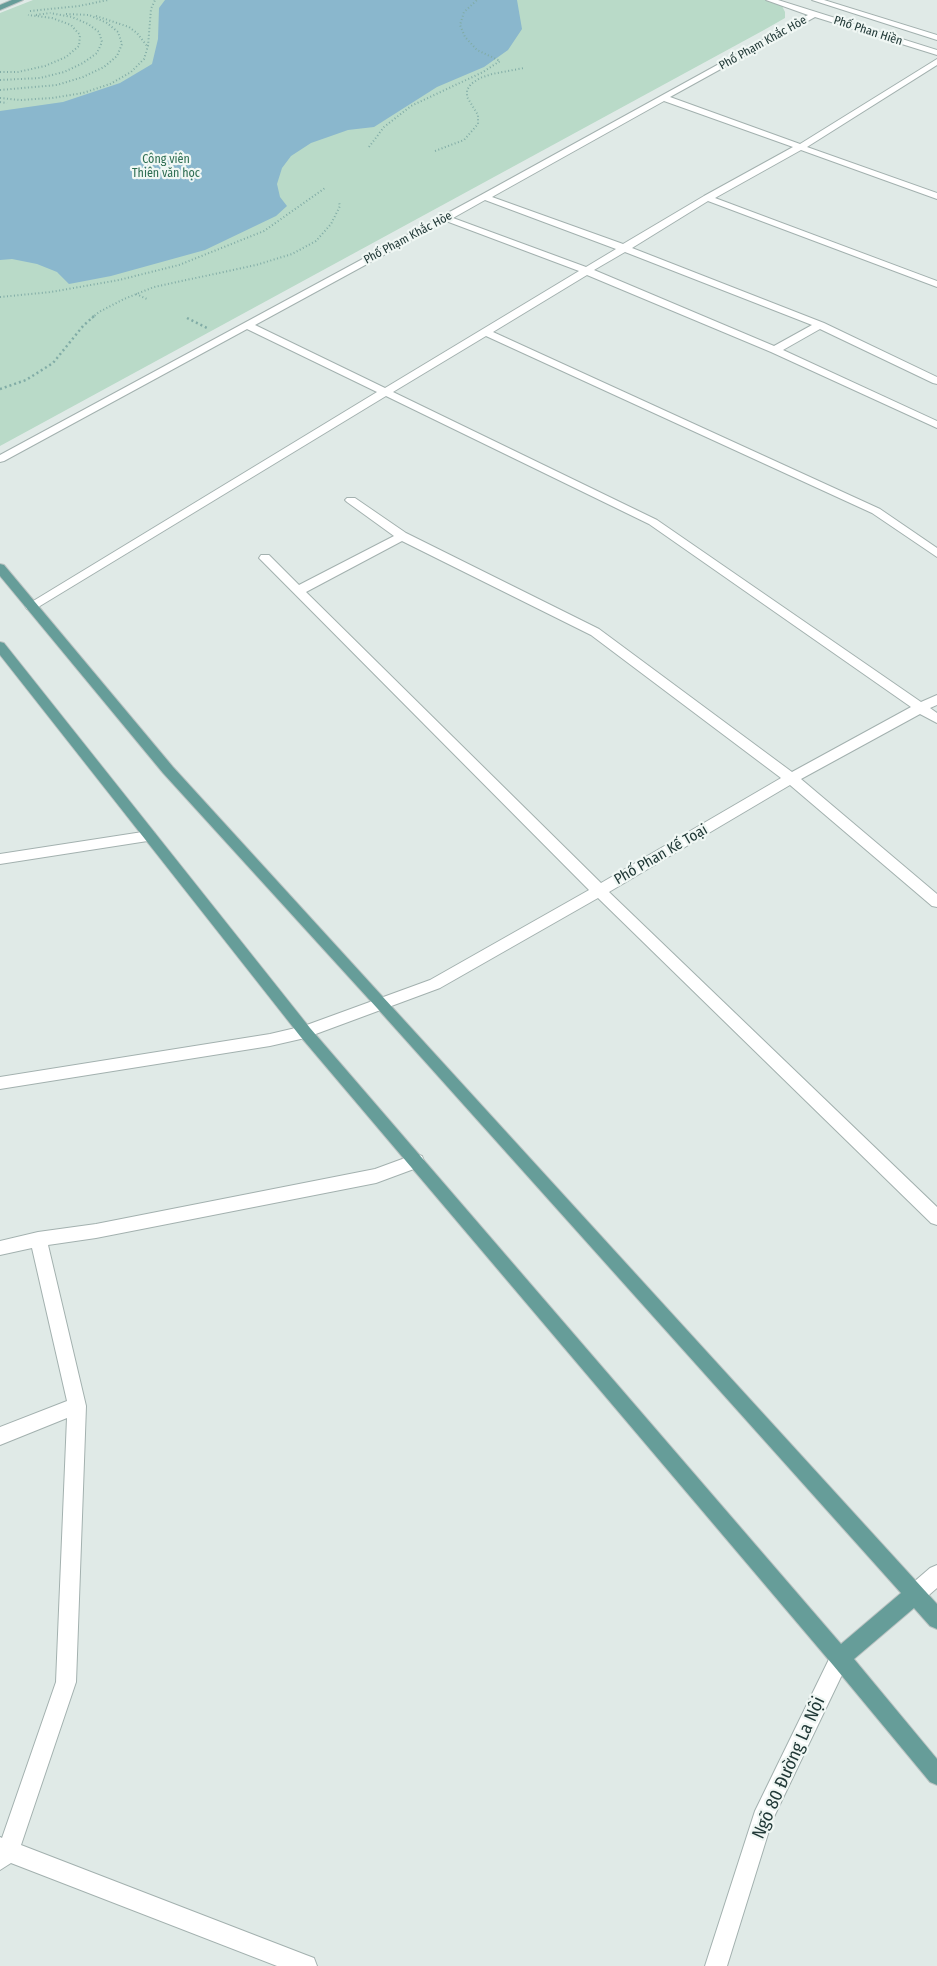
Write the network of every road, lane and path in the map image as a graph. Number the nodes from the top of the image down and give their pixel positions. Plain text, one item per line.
1 (19, 0) edge
2 (108, 0) edge
3 (155, 0) edge
4 (477, 0) edge
5 (770, 0) edge
6 (816, 0) edge
7 (841, 0) edge
8 (832, 5) junction
9 (0, 8) edge
10 (28, 11) dead end
11 (50, 13) junction
12 (815, 14) junction
13 (28, 15) junction
14 (89, 15) junction
15 (20, 16) dead end
16 (937, 38) edge
17 (148, 46) junction
18 (937, 53) edge
19 (937, 61) edge
20 (524, 68) dead end
21 (0, 72) edge
22 (0, 80) edge
23 (0, 90) edge
24 (0, 98) edge
25 (664, 98) junction
26 (369, 147) dead end
27 (800, 148) junction
28 (435, 151) dead end
29 (325, 188) dead end
30 (937, 196) edge
31 (484, 197) junction
32 (707, 198) junction
33 (340, 202) dead end
34 (445, 218) junction
35 (624, 248) junction
36 (587, 271) junction
37 (937, 284) edge
38 (135, 294) junction
39 (0, 297) edge
40 (147, 299) dead end
41 (247, 325) junction
42 (820, 325) junction
43 (485, 332) junction
44 (776, 350) junction
45 (937, 381) edge
46 (0, 388) edge
47 (385, 392) junction
48 (937, 425) edge
49 (0, 459) edge
50 (351, 500) dead end
51 (402, 536) junction
52 (937, 553) edge
53 (265, 558) dead end
54 (0, 568) edge
55 (298, 591) junction
56 (31, 606) junction
57 (0, 646) edge
58 (937, 699) edge
59 (922, 708) junction
60 (937, 719) edge
61 (791, 778) junction
62 (149, 836) junction
63 (0, 859) edge
64 (599, 891) junction
65 (937, 902) edge
66 (382, 1004) junction
67 (305, 1032) junction
68 (0, 1083) edge
69 (416, 1161) junction
70 (937, 1218) edge
71 (38, 1238) junction
72 (0, 1248) edge
73 (77, 1406) junction
74 (0, 1436) edge
75 (937, 1575) edge
76 (914, 1594) junction
77 (937, 1619) edge
78 (840, 1658) junction
79 (937, 1775) edge
80 (3, 1852) edge
81 (306, 1966) edge
82 (716, 1966) edge

1 - 9 main road
2 - 10 path
3 - 17 path
4 - 26 path
5 - 12 street, Phố Phan Hiền
6 - 8 street, Phố Phan Hiền
7 - 8 street
8 - 12 street, Phố Phạm Khắc Hòe
8 - 16 street, Phố Phan Hiền
11 - 13 path
11 - 14 path
11 - 22 path
12 - 18 street, Phố Phan Hiền
12 - 25 street, Phố Phạm Khắc Hòe
13 - 15 path
13 - 21 path
14 - 17 path
14 - 23 path
17 - 24 path
19 - 27 street
20 - 28 path
25 - 27 street
25 - 31 street, Phố Phạm Khắc Hòe
27 - 30 street
27 - 32 street
29 - 39 path
31 - 34 street, Phố Phạm Khắc Hòe
31 - 35 street
32 - 35 street
32 - 37 street
33 - 38 path
34 - 36 street
34 - 41 street, Phố Phạm Khắc Hòe
35 - 36 street
35 - 42 street
36 - 43 street
36 - 44 street
38 - 40 path
38 - 46 path
41 - 47 street
41 - 49 street, Phố Phạm Khắc Hòe
42 - 44 street
42 - 45 street
43 - 47 street
43 - 52 street
44 - 48 street
47 - 56 street
47 - 59 street
50 - 51 street
51 - 55 street
51 - 61 street
53 - 55 street
54 - 56 main road
55 - 64 street
56 - 66 main road
57 - 62 main road
58 - 59 street, Phố Phan Kế Toại
59 - 60 street
59 - 61 street, Phố Phan Kế Toại
61 - 64 street, Phố Phan Kế Toại
61 - 65 street
62 - 63 street
62 - 67 main road
64 - 66 street, Phố Phan Kế Toại
64 - 70 street
66 - 67 street, Phố Phan Kế Toại
66 - 76 main road
67 - 68 street, Phố Phan Kế Toại
67 - 69 main road
69 - 71 street
69 - 78 main road
71 - 72 street
71 - 73 street
73 - 74 street
73 - 80 street
75 - 76 street
76 - 77 main road
76 - 78 main road
78 - 79 main road
78 - 82 street, Ngõ 80 Đường La Nội
80 - 81 street

